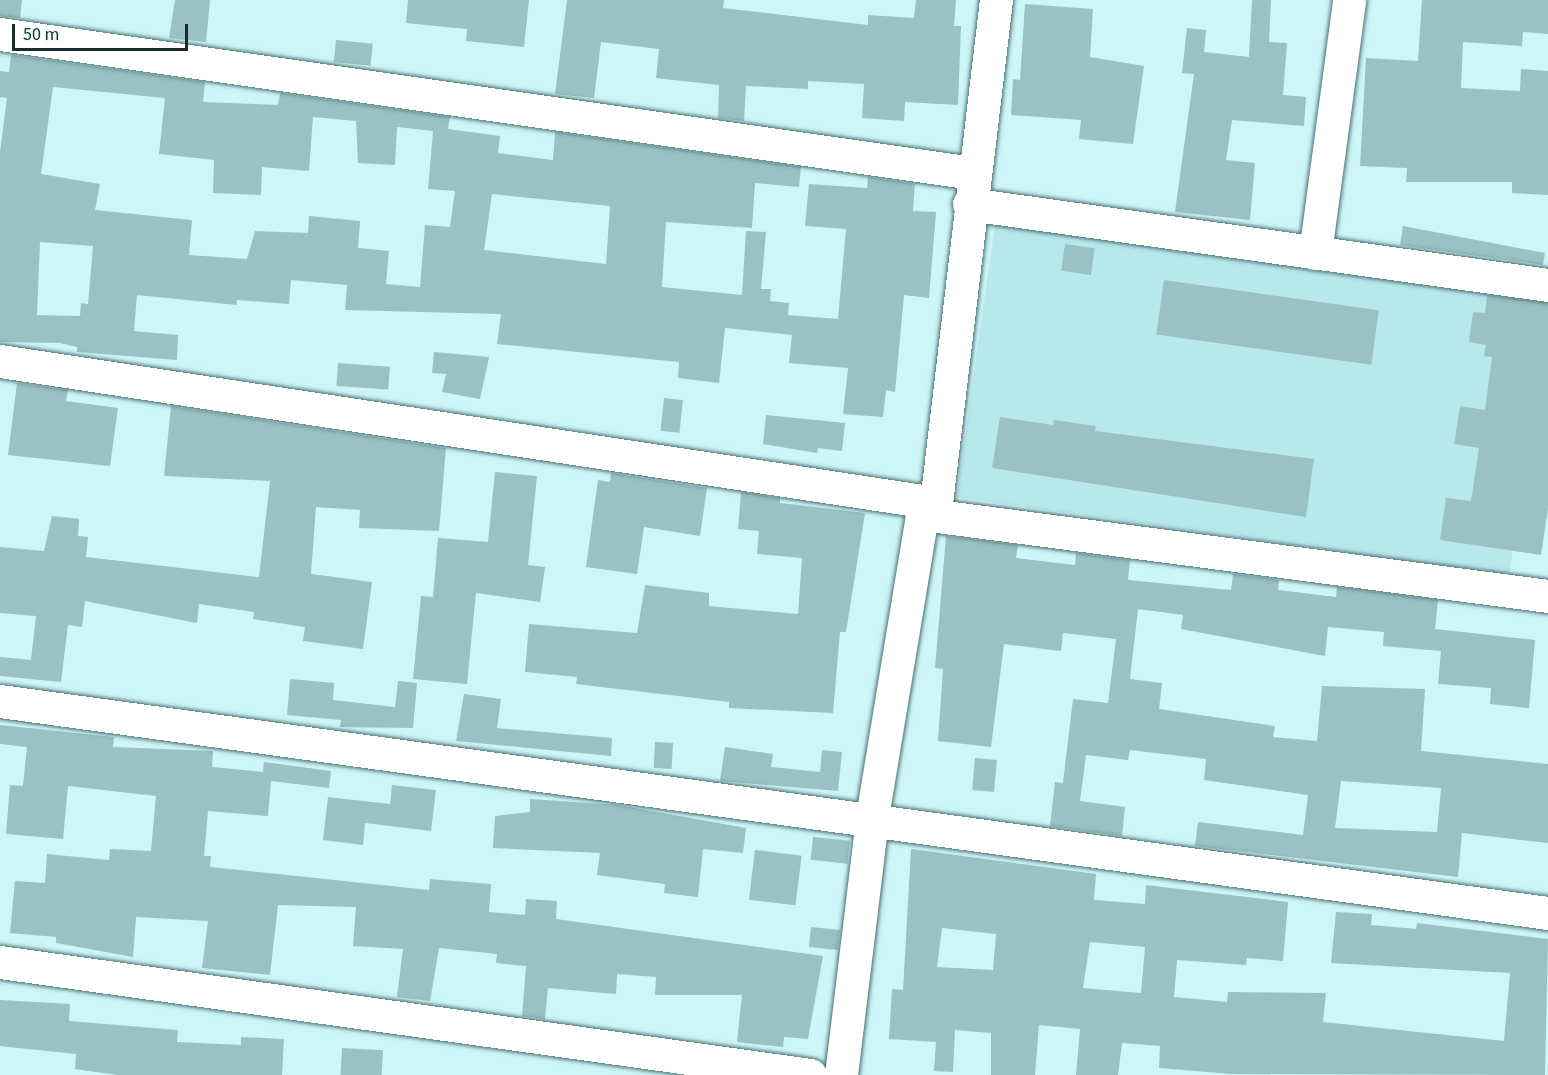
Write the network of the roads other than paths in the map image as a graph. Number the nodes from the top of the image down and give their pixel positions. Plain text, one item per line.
1 (996, 0) edge
2 (1349, 0) edge
3 (0, 34) edge
4 (971, 189) junction
5 (1315, 253) junction
6 (1548, 285) edge
7 (0, 361) edge
8 (929, 508) junction
9 (1548, 596) edge
10 (0, 701) edge
11 (872, 817) junction
12 (1548, 913) edge
13 (0, 962) edge
14 (810, 1075) edge
15 (841, 1075) edge

1 - 4 street
2 - 5 street
3 - 4 street
4 - 5 street
4 - 8 street
5 - 6 street
7 - 8 street
8 - 9 street
8 - 11 street
10 - 11 street
11 - 12 street
11 - 15 street
13 - 14 street

